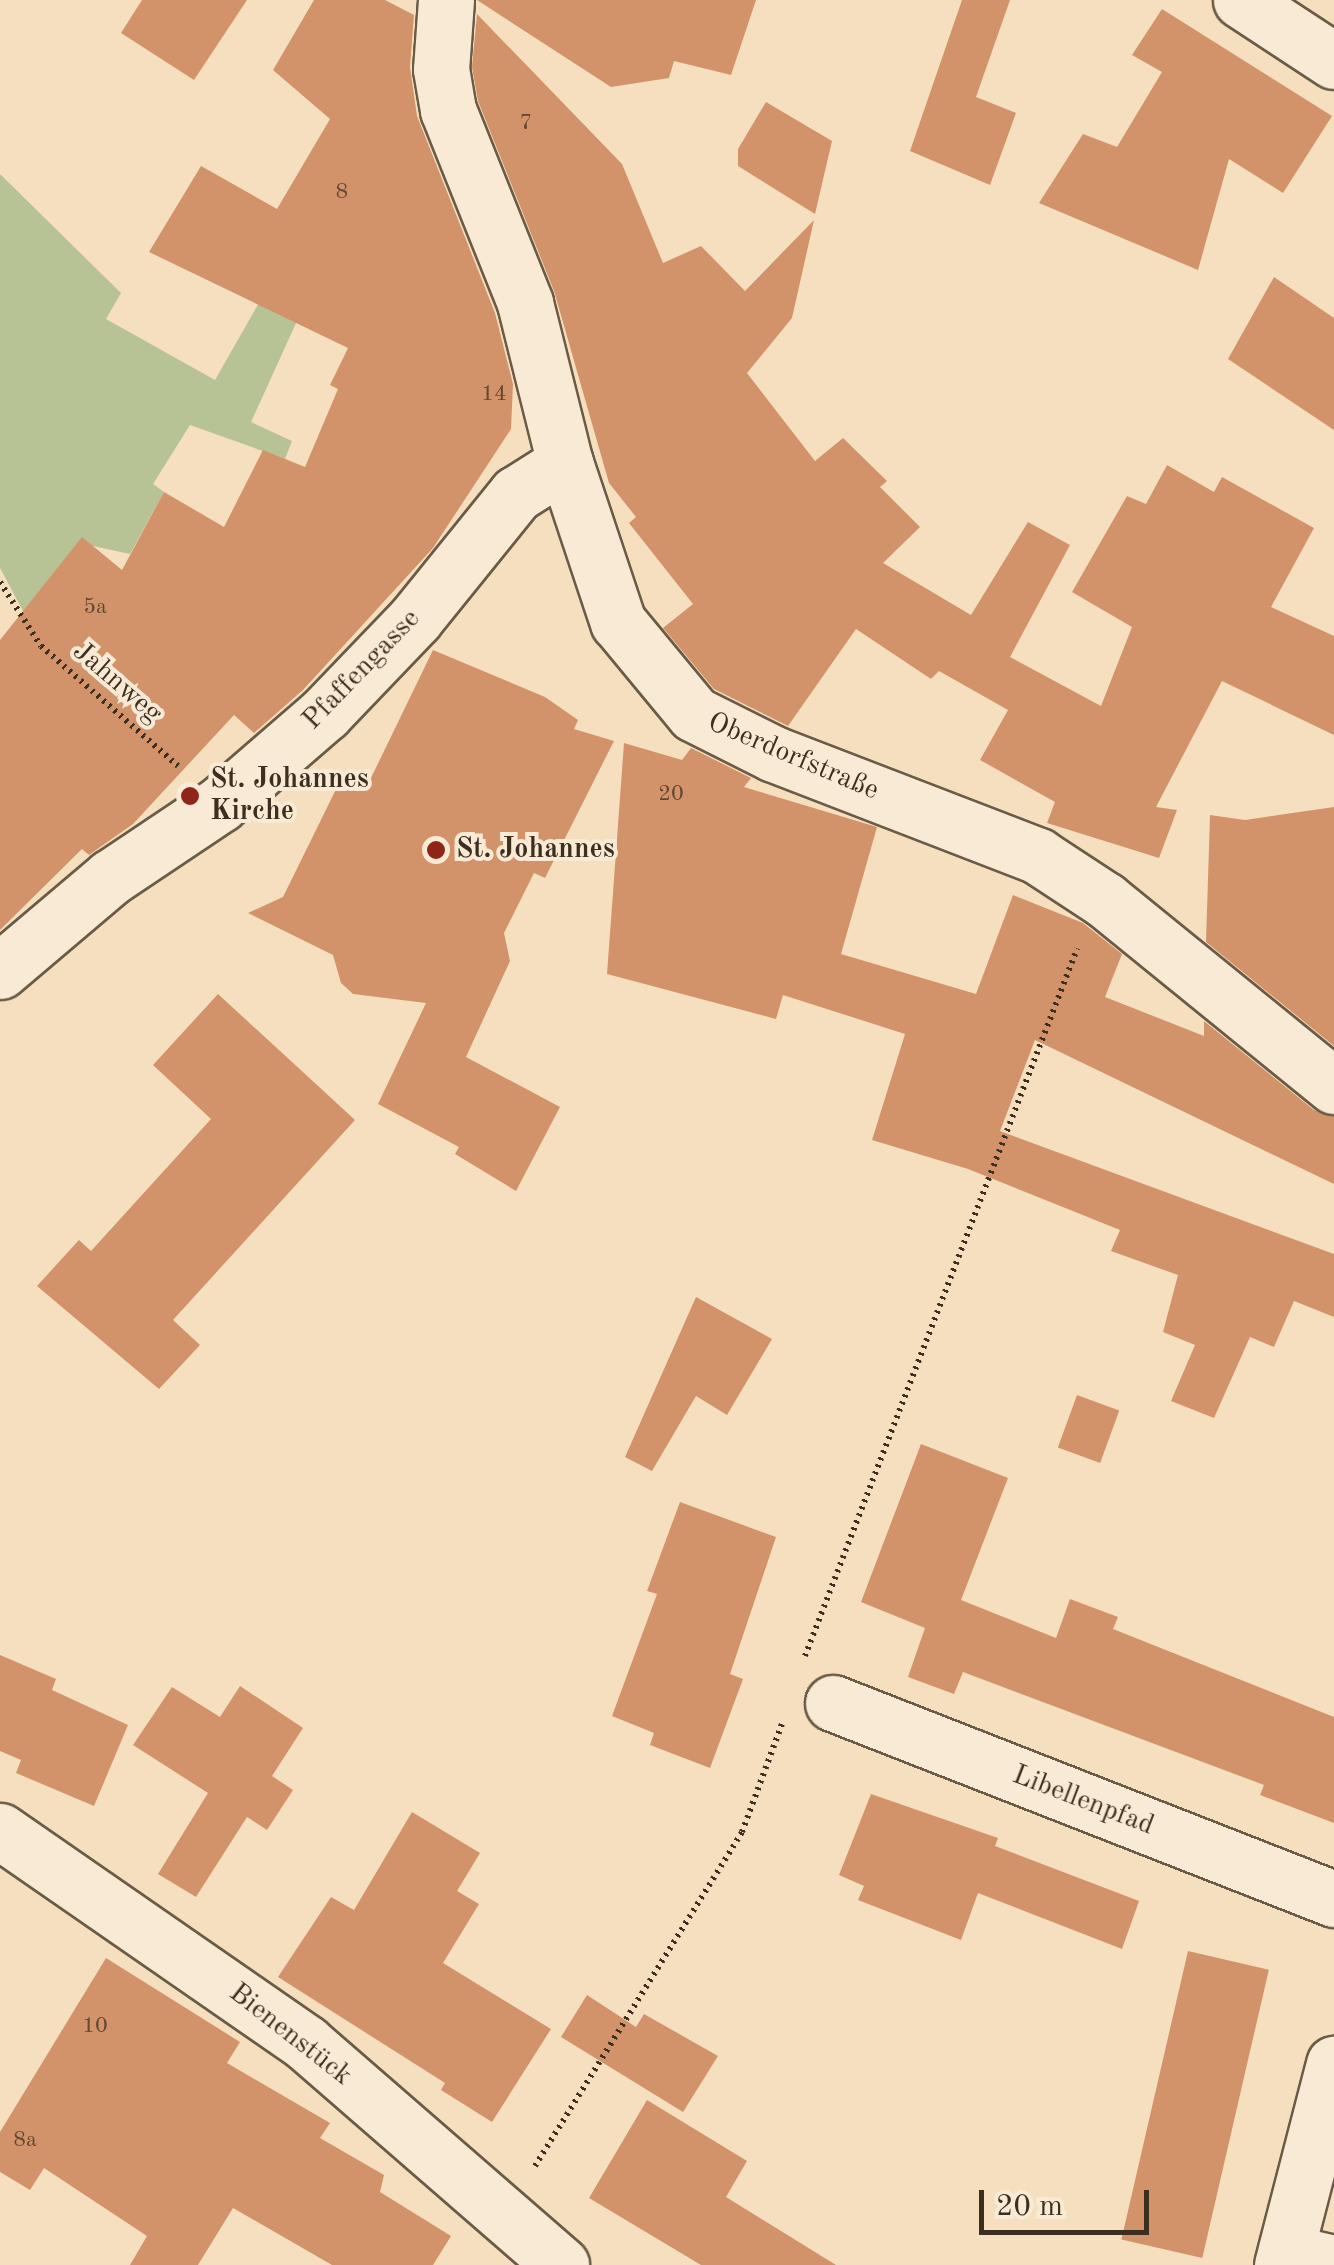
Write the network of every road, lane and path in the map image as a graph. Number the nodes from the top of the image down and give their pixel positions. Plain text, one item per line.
1 (446, 0) edge
2 (1241, 0) edge
3 (1334, 61) edge
4 (565, 463) junction
5 (0, 582) edge
6 (220, 804) junction
7 (1105, 900) junction
8 (0, 971) edge
9 (1334, 1086) edge
10 (807, 1694) junction
11 (0, 1831) edge
12 (1334, 1899) edge
13 (1334, 2064) edge
14 (505, 2214) junction
15 (1301, 2260) edge
16 (561, 2265) edge

1 - 4 street, Oberdorfstraße
2 - 3 street
4 - 6 street, Pfaffengasse
4 - 7 street, Oberdorfstraße
5 - 6 path, Jahnweg
6 - 8 street, Pfaffengasse
7 - 9 street, Oberdorfstraße
7 - 10 path
10 - 12 street, Libellenpfad
10 - 14 path
11 - 14 street, Bienenstück
13 - 15 street
14 - 16 street, Bienenstück

